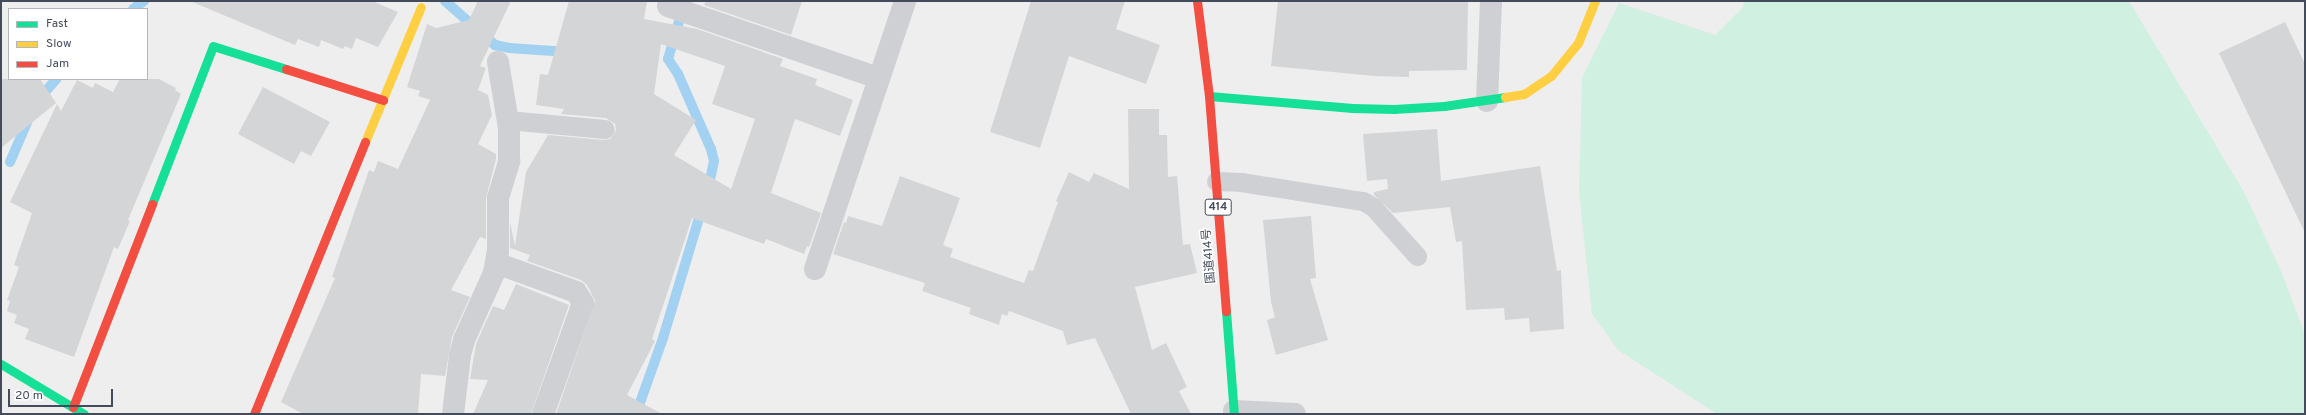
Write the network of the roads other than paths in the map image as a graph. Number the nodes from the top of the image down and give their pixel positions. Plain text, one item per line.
1 (905, 1) edge
2 (1197, 1) edge
3 (1491, 1) edge
4 (1595, 1) edge
5 (421, 7) dead end
6 (677, 10) dead end
7 (498, 62) dead end
8 (878, 78) junction
9 (1209, 96) junction
10 (383, 100) junction
11 (1487, 101) junction
12 (508, 120) junction
13 (605, 129) dead end
14 (1216, 181) junction
15 (1417, 256) dead end
16 (496, 263) junction
17 (815, 269) dead end
18 (1, 364) edge
19 (73, 407) junction
20 (1234, 412) edge
21 (84, 414) edge
22 (254, 414) edge
23 (453, 414) edge
24 (543, 414) edge
25 (1295, 414) edge

1 - 8 street
2 - 9 main road, 国道414号 / 414
3 - 11 street
4 - 11 main road
5 - 10 main road
6 - 8 street
7 - 12 street
8 - 17 street
9 - 11 main road
9 - 14 main road, 国道414号 / 414
10 - 19 main road
10 - 22 main road
12 - 13 lane
12 - 16 street
14 - 15 lane
14 - 20 main road, 国道414号 / 414
16 - 23 street
16 - 24 street
18 - 19 main road
19 - 21 main road
20 - 25 street

